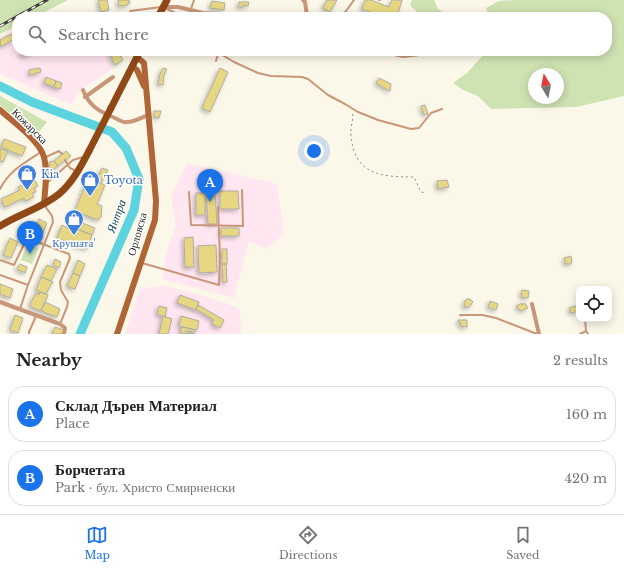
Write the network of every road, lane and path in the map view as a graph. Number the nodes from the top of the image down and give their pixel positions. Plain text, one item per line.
1 (167, 0) edge
2 (194, 0) edge
3 (354, 0) edge
4 (305, 1) edge
5 (163, 7) junction
6 (191, 10) junction
7 (130, 11) dead end
8 (160, 12) edge
9 (174, 12) edge
10 (204, 12) edge
11 (306, 12) edge
12 (345, 12) edge
13 (138, 56) edge
14 (140, 56) edge
15 (218, 56) edge
16 (225, 56) edge
17 (216, 61) dead end
18 (132, 66) junction
19 (113, 77) dead end
20 (146, 89) junction
21 (82, 90) dead end
22 (86, 97) junction
23 (353, 109) junction
24 (442, 109) dead end
25 (0, 110) edge
26 (148, 115) junction
27 (88, 153) junction
28 (62, 154) dead end
29 (43, 155) junction
30 (65, 160) dead end
31 (68, 164) junction
32 (77, 172) junction
33 (46, 184) junction
34 (0, 189) edge
35 (242, 190) dead end
36 (189, 192) dead end
37 (426, 193) dead end
38 (44, 204) junction
39 (218, 207) dead end
40 (0, 226) edge
41 (219, 226) junction
42 (44, 244) junction
43 (0, 260) edge
44 (141, 262) junction
45 (0, 275) edge
46 (28, 286) junction
47 (0, 302) edge
48 (532, 304) dead end
49 (19, 310) junction
50 (460, 315) dead end
51 (36, 316) junction
52 (585, 322) edge
53 (60, 324) junction
54 (586, 331) junction
55 (29, 334) edge
56 (64, 334) edge
57 (117, 334) edge
58 (538, 334) edge
59 (580, 334) edge
60 (588, 334) edge

1 - 5 main road
2 - 6 lane
3 - 12 lane
4 - 11 street
5 - 6 street
5 - 7 lane
5 - 8 main road
5 - 9 lane
6 - 10 street
13 - 18 main road, Орловска
14 - 20 street, Орловска
15 - 17 lane
16 - 23 lane
18 - 20 street, Орловска
18 - 27 main road, bridge
19 - 22 street
20 - 26 street, Орловска
21 - 22 street
22 - 26 street
23 - 24 lane
23 - 37 path
25 - 29 street, Кожарска
26 - 44 street, Орловска
27 - 31 lane
27 - 32 main road
28 - 29 lane
29 - 33 street, Кожарска
29 - 34 lane
30 - 31 lane
31 - 32 lane
31 - 33 lane
32 - 38 main road
33 - 38 street, Кожарска
35 - 41 lane
36 - 41 lane
38 - 40 main road
38 - 42 lane
39 - 41 lane
41 - 44 lane
42 - 43 lane
42 - 46 lane
42 - 53 lane
44 - 57 street, Орловска
45 - 46 lane
46 - 49 lane
47 - 49 street
48 - 58 street
49 - 51 street
50 - 58 lane
51 - 53 street
51 - 55 lane
52 - 54 lane
53 - 56 street
54 - 59 lane
54 - 60 lane

